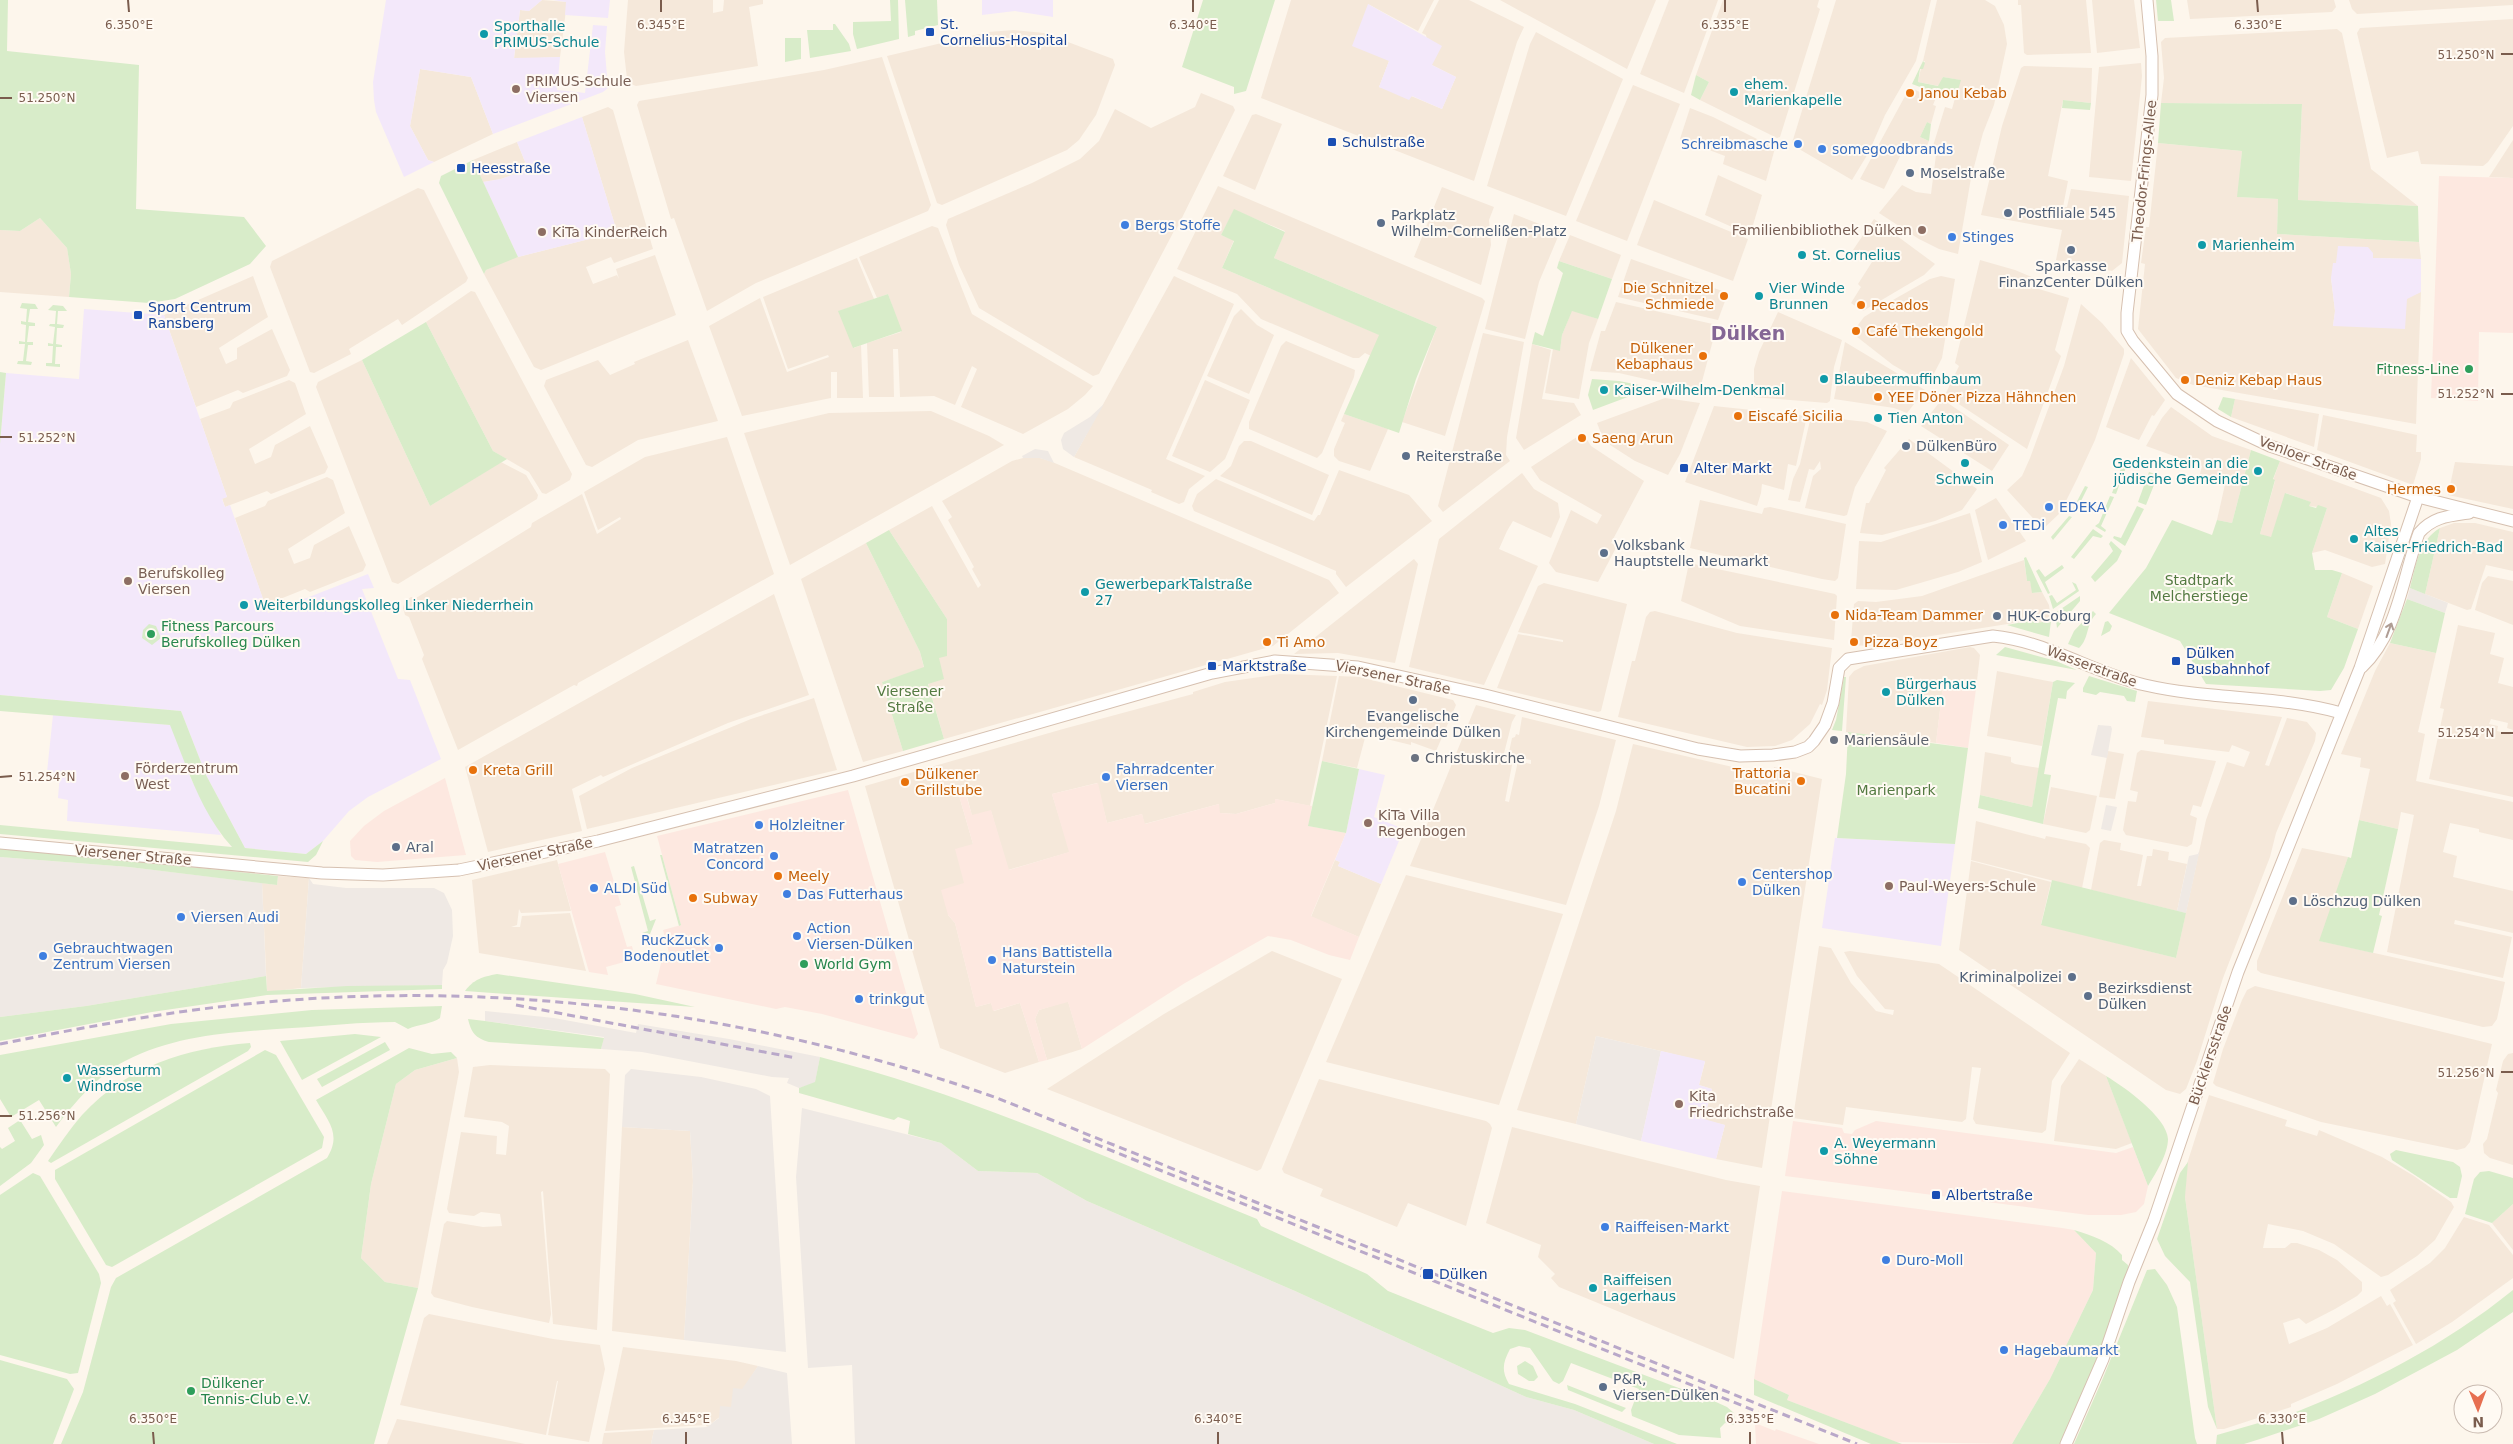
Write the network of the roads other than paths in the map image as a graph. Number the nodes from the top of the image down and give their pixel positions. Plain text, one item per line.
1 (2147, 0) edge
2 (2133, 341) joint
3 (2418, 498) junction
4 (2476, 512) junction
5 (2513, 522) edge
6 (2360, 668) junction
7 (2342, 713) junction
8 (1814, 741) joint
9 (0, 842) edge
10 (2066, 1444) edge

1 - 2 main road, Theodor-Frings-Allee
2 - 3 main road, Venloer Straße
3 - 4 main road, Venloer Straße
3 - 6 main road, Bücklersstraße
4 - 5 main road, Venloer Straße
6 -> 4 main road, Bücklersstraße
6 - 7 main road, Bücklersstraße
7 - 8 main road, Wasserstraße
7 - 10 main road, Bücklersstraße
8 - 9 main road, Viersener Straße

